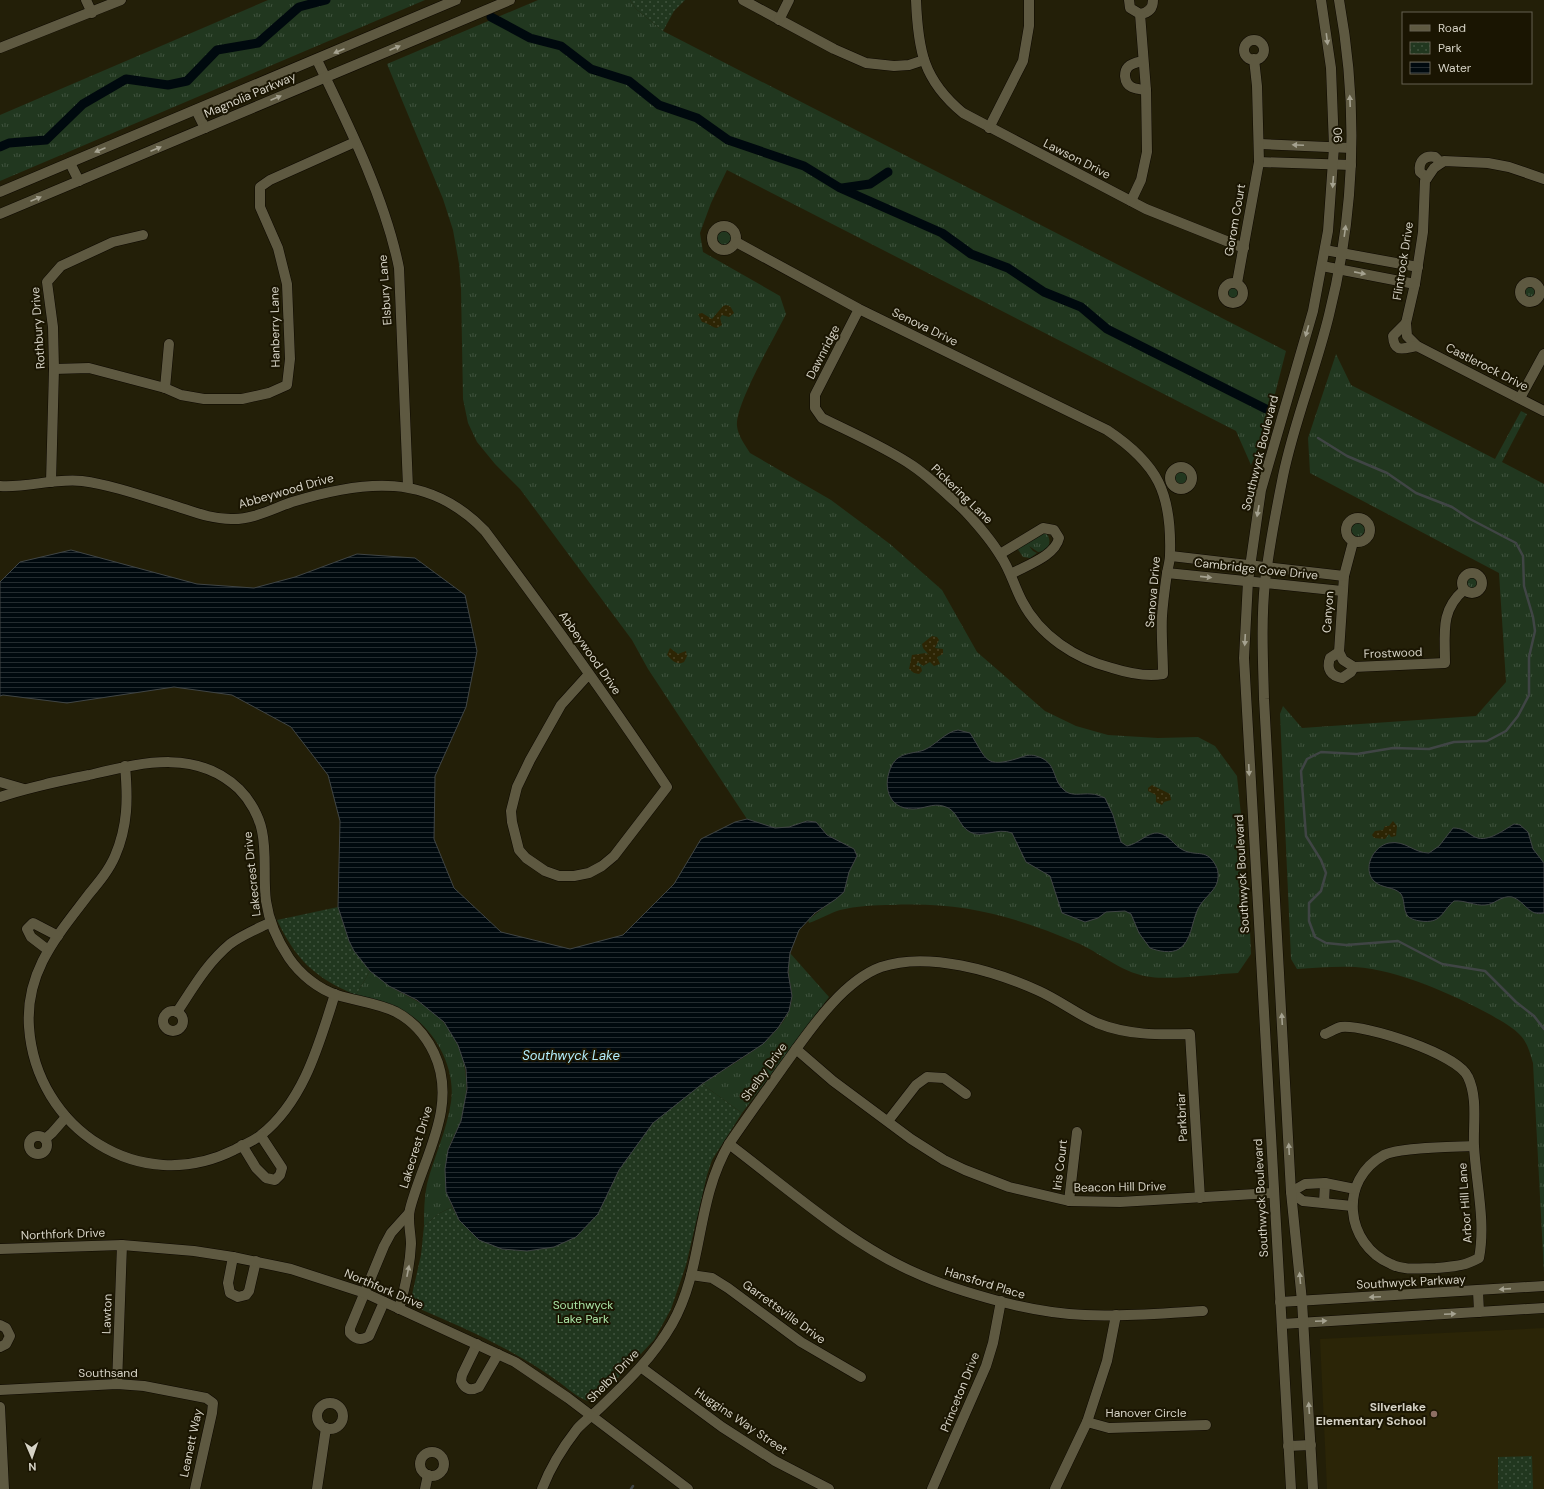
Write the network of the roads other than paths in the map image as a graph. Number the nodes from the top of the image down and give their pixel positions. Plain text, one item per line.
1 (86, 0) edge
2 (456, 0) edge
3 (510, 0) edge
4 (743, 0) edge
5 (789, 0) edge
6 (916, 0) edge
7 (1029, 0) edge
8 (1129, 0) edge
9 (1153, 0) edge
10 (1321, 0) edge
11 (1339, 0) edge
12 (116, 1) edge
13 (92, 13) junction
14 (1140, 14) junction
15 (779, 20) junction
16 (0, 48) edge
17 (1254, 59) dead end
18 (317, 60) junction
19 (924, 60) junction
20 (1143, 61) junction
21 (326, 77) junction
22 (1146, 90) junction
23 (196, 110) junction
24 (205, 128) junction
25 (989, 128) junction
26 (355, 142) junction
27 (1260, 144) junction
28 (1334, 147) junction
29 (1351, 148) junction
30 (1259, 162) junction
31 (70, 163) junction
32 (1334, 164) junction
33 (1351, 165) junction
34 (1437, 166) junction
35 (1427, 178) junction
36 (1544, 178) edge
37 (79, 181) junction
38 (0, 192) edge
39 (1131, 201) junction
40 (0, 214) edge
41 (143, 235) dead end
42 (736, 242) dead end
43 (1244, 248) junction
44 (1325, 250) junction
45 (1342, 253) junction
46 (1322, 266) junction
47 (1418, 267) junction
48 (1339, 269) junction
49 (1237, 283) dead end
50 (1415, 284) junction
51 (859, 309) junction
52 (1313, 311) junction
53 (1329, 315) junction
54 (1406, 323) junction
55 (1407, 336) joint
56 (170, 344) dead end
57 (1417, 346) junction
58 (1544, 354) edge
59 (54, 369) junction
60 (164, 388) junction
61 (1520, 398) junction
62 (815, 408) joint
63 (1544, 411) edge
64 (51, 482) junction
65 (1171, 484) dead end
66 (0, 486) edge
67 (408, 487) junction
68 (1162, 490) junction
69 (1353, 542) dead end
70 (1000, 554) junction
71 (1170, 556) junction
72 (1250, 566) junction
73 (1267, 568) junction
74 (1167, 573) junction
75 (1011, 574) junction
76 (1344, 576) junction
77 (1248, 581) junction
78 (1265, 583) junction
79 (1464, 590) dead end
80 (1342, 591) junction
81 (1341, 656) junction
82 (1354, 667) junction
83 (588, 674) junction
84 (1163, 674) joint
85 (125, 766) junction
86 (0, 782) edge
87 (24, 789) junction
88 (0, 797) edge
89 (1276, 921) junction
90 (271, 922) junction
91 (1258, 922) junction
92 (58, 936) junction
93 (48, 950) junction
94 (335, 994) junction
95 (177, 1012) dead end
96 (1190, 1034) joint
97 (1325, 1034) dead end
98 (796, 1050) junction
99 (966, 1094) dead end
100 (66, 1117) junction
101 (888, 1121) junction
102 (1077, 1132) dead end
103 (261, 1136) junction
104 (45, 1139) dead end
105 (730, 1144) junction
106 (242, 1145) junction
107 (1474, 1146) junction
108 (1324, 1183) junction
109 (1355, 1189) junction
110 (1292, 1192) junction
111 (1273, 1193) junction
112 (1200, 1198) junction
113 (1069, 1201) junction
114 (1324, 1203) junction
115 (1352, 1206) junction
116 (409, 1213) junction
117 (122, 1245) junction
118 (0, 1249) edge
119 (232, 1257) junction
120 (256, 1261) junction
121 (691, 1275) junction
122 (1544, 1286) edge
123 (1478, 1290) junction
124 (365, 1293) junction
125 (1001, 1301) junction
126 (1302, 1301) junction
127 (384, 1302) junction
128 (1280, 1302) junction
129 (1544, 1308) edge
130 (399, 1309) junction
131 (1203, 1311) dead end
132 (1479, 1312) junction
133 (1116, 1315) junction
134 (1303, 1322) junction
135 (1282, 1324) junction
136 (0, 1325) edge
137 (477, 1344) junction
138 (0, 1347) edge
139 (498, 1354) junction
140 (642, 1368) junction
141 (861, 1377) dead end
142 (117, 1384) junction
143 (0, 1390) edge
144 (213, 1403) joint
145 (0, 1407) edge
146 (592, 1416) junction
147 (1087, 1422) junction
148 (1206, 1425) dead end
149 (326, 1428) dead end
150 (1311, 1445) junction
151 (1288, 1446) junction
152 (428, 1475) dead end
153 (4, 1489) edge
154 (195, 1489) edge
155 (317, 1489) edge
156 (426, 1489) edge
157 (542, 1489) edge
158 (688, 1489) edge
159 (829, 1489) edge
160 (932, 1489) edge
161 (1055, 1489) edge
162 (1291, 1489) edge
163 (1313, 1489) edge

1 - 13 street
2 -> 18 street, Magnolia Parkway
21 -> 3 street, Magnolia Parkway
4 - 15 street
5 - 15 street
6 - 19 street, Lawson Drive
7 - 25 street
8 - 14 street
9 - 14 street
10 -> 28 street, 90
29 -> 11 street, 90
12 - 13 street
13 - 16 street
14 - 20 street
15 - 19 street
17 - 27 street, Gorom Court
18 - 21 street, Elsbury Lane
18 - 23 street, Magnolia Parkway
19 - 25 street, Lawson Drive
20 - 22 street
20 - 22 street
24 -> 21 street, Magnolia Parkway
21 - 26 street, Elsbury Lane
22 - 39 street
23 - 24 street
23 -> 31 street, Magnolia Parkway
37 -> 24 street, Magnolia Parkway
25 - 39 street, Lawson Drive
26 - 60 street, Hanberry Lane
26 - 67 street, Elsbury Lane
28 -> 27 street
27 - 30 street, Gorom Court
28 - 29 street
28 - 32 street, 90
29 - 33 street, 90
30 - 32 street
30 - 43 street, Gorom Court
31 - 37 street
31 - 38 street, Magnolia Parkway
32 - 33 street
32 -> 44 street, 90
45 -> 33 street, 90
34 - 35 street, Flintrock Drive
34 - 35 street
34 - 36 street
35 - 47 street, Flintrock Drive
40 -> 37 street, Magnolia Parkway
39 - 43 street, Lawson Drive
41 - 59 street, Rothbury Drive
42 - 51 street, Senova Drive
43 - 49 street, Gorom Court
44 - 45 street
44 - 46 street, 90
45 - 47 street
45 - 48 street, 90
46 - 48 street
46 - 52 street, Southwyck Boulevard
47 - 50 street, Flintrock Drive
48 -> 50 street
48 - 53 street
50 - 54 street, Flintrock Drive
51 - 62 street, Dawnridge
51 - 68 street, Senova Drive
52 - 53 street
52 -> 72 street, Southwyck Boulevard
53 - 73 street
54 - 55 street, Flintrock Drive
54 - 57 street
55 - 57 street, Castlerock Drive
56 - 60 street
57 - 61 street, Castlerock Drive
58 - 61 street
59 - 60 street, Hanberry Lane
59 - 64 street, Rothbury Drive
61 - 63 street, Castlerock Drive
62 - 70 street, Pickering Lane
64 - 66 street, Abbeywood Drive
64 - 67 street, Abbeywood Drive
65 - 68 street
67 - 83 street, Abbeywood Drive
68 - 71 street, Senova Drive
69 - 76 street, Canyon
70 - 75 street, Pickering Lane
70 - 75 street
71 - 72 street, Cambridge Cove Drive
71 - 74 street, Senova Drive
72 - 73 street, Cambridge Cove Drive
72 - 77 street, Southwyck Boulevard
73 - 76 street, Cambridge Cove Drive
73 - 78 street
74 -> 77 street, Cambridge Cove Drive
74 - 84 street, Senova Drive
75 - 84 street, Pickering Lane
76 - 80 street, Canyon
77 - 78 street, Cambridge Cove Drive
77 -> 91 street, Southwyck Boulevard
78 - 80 street, Cambridge Cove Drive
78 - 89 street
79 - 82 street, Frostwood
80 - 81 street, Canyon
81 - 82 street, Frostwood
81 - 82 street
83 - 83 street, Abbeywood Drive
85 - 87 street, Lakecrest Drive
85 - 90 street, Lakecrest Drive
85 - 92 street
86 - 87 street, Lakecrest Drive
87 - 88 street, Lakecrest Drive
89 - 91 street
110 -> 89 street
90 - 94 street, Lakecrest Drive
90 - 95 street
91 - 111 street, Southwyck Boulevard
92 - 93 street
92 - 93 street
93 - 100 street
94 - 103 street
94 - 116 street, Lakecrest Drive
96 - 98 street, Shelby Drive
96 - 112 street, Parkbriar
97 - 107 street, Arbor Hill Lane
98 - 101 street, Beacon Hill Drive
98 - 105 street, Shelby Drive
99 - 101 street
100 - 104 street
100 - 106 street
101 - 113 street, Beacon Hill Drive
102 - 113 street, Iris Court
103 - 106 street
103 - 106 street
105 - 121 street, Shelby Drive
105 - 125 street, Hansford Place
107 - 109 street
107 - 115 street, Arbor Hill Lane
108 - 109 street
108 - 110 street
108 - 114 street
109 - 115 street
110 - 111 street, Beacon Hill Drive
110 - 114 street
126 -> 110 street
111 - 112 street, Beacon Hill Drive
111 - 128 street, Southwyck Boulevard
112 - 113 street, Beacon Hill Drive
114 - 115 street
116 - 124 street, Lakecrest Drive
130 -> 116 street, Lakecrest Drive
117 - 118 street, Northfork Drive
117 - 119 street, Northfork Drive
117 - 142 street, Lawton
119 - 120 street, Northfork Drive
119 - 120 street
120 - 124 street, Northfork Drive
121 - 140 street, Shelby Drive
121 - 141 street, Garrettsville Drive
122 -> 123 street, Southwyck Parkway
123 -> 126 street, Southwyck Parkway
123 - 132 street
124 - 127 street, Northfork Drive
124 - 127 street, Lakecrest Drive
125 - 133 street, Hansford Place
125 - 160 street, Princeton Drive
126 - 128 street, Southwyck Parkway
126 - 134 street
127 - 130 street, Northfork Drive
128 - 135 street, Southwyck Boulevard
129 - 132 street
130 - 137 street, Northfork Drive
131 - 133 street, Hansford Place
134 -> 132 street
133 - 147 street
134 - 135 street
150 -> 134 street
135 - 151 street, Southwyck Boulevard
136 - 138 street
137 - 139 street, Northfork Drive
137 - 139 street
139 - 146 street, Northfork Drive
140 - 146 street, Shelby Drive
140 - 159 street, Huggins Way Street
142 - 143 street, Southsand
142 - 144 street, Southsand
144 - 154 street, Leanett Way
145 - 153 street
146 - 157 street, Shelby Drive
146 - 158 street, Northfork Drive
147 - 148 street, Hanover Circle
147 - 161 street
149 - 155 street
150 - 151 street
150 - 163 street
151 - 162 street, Southwyck Boulevard
152 - 156 street

